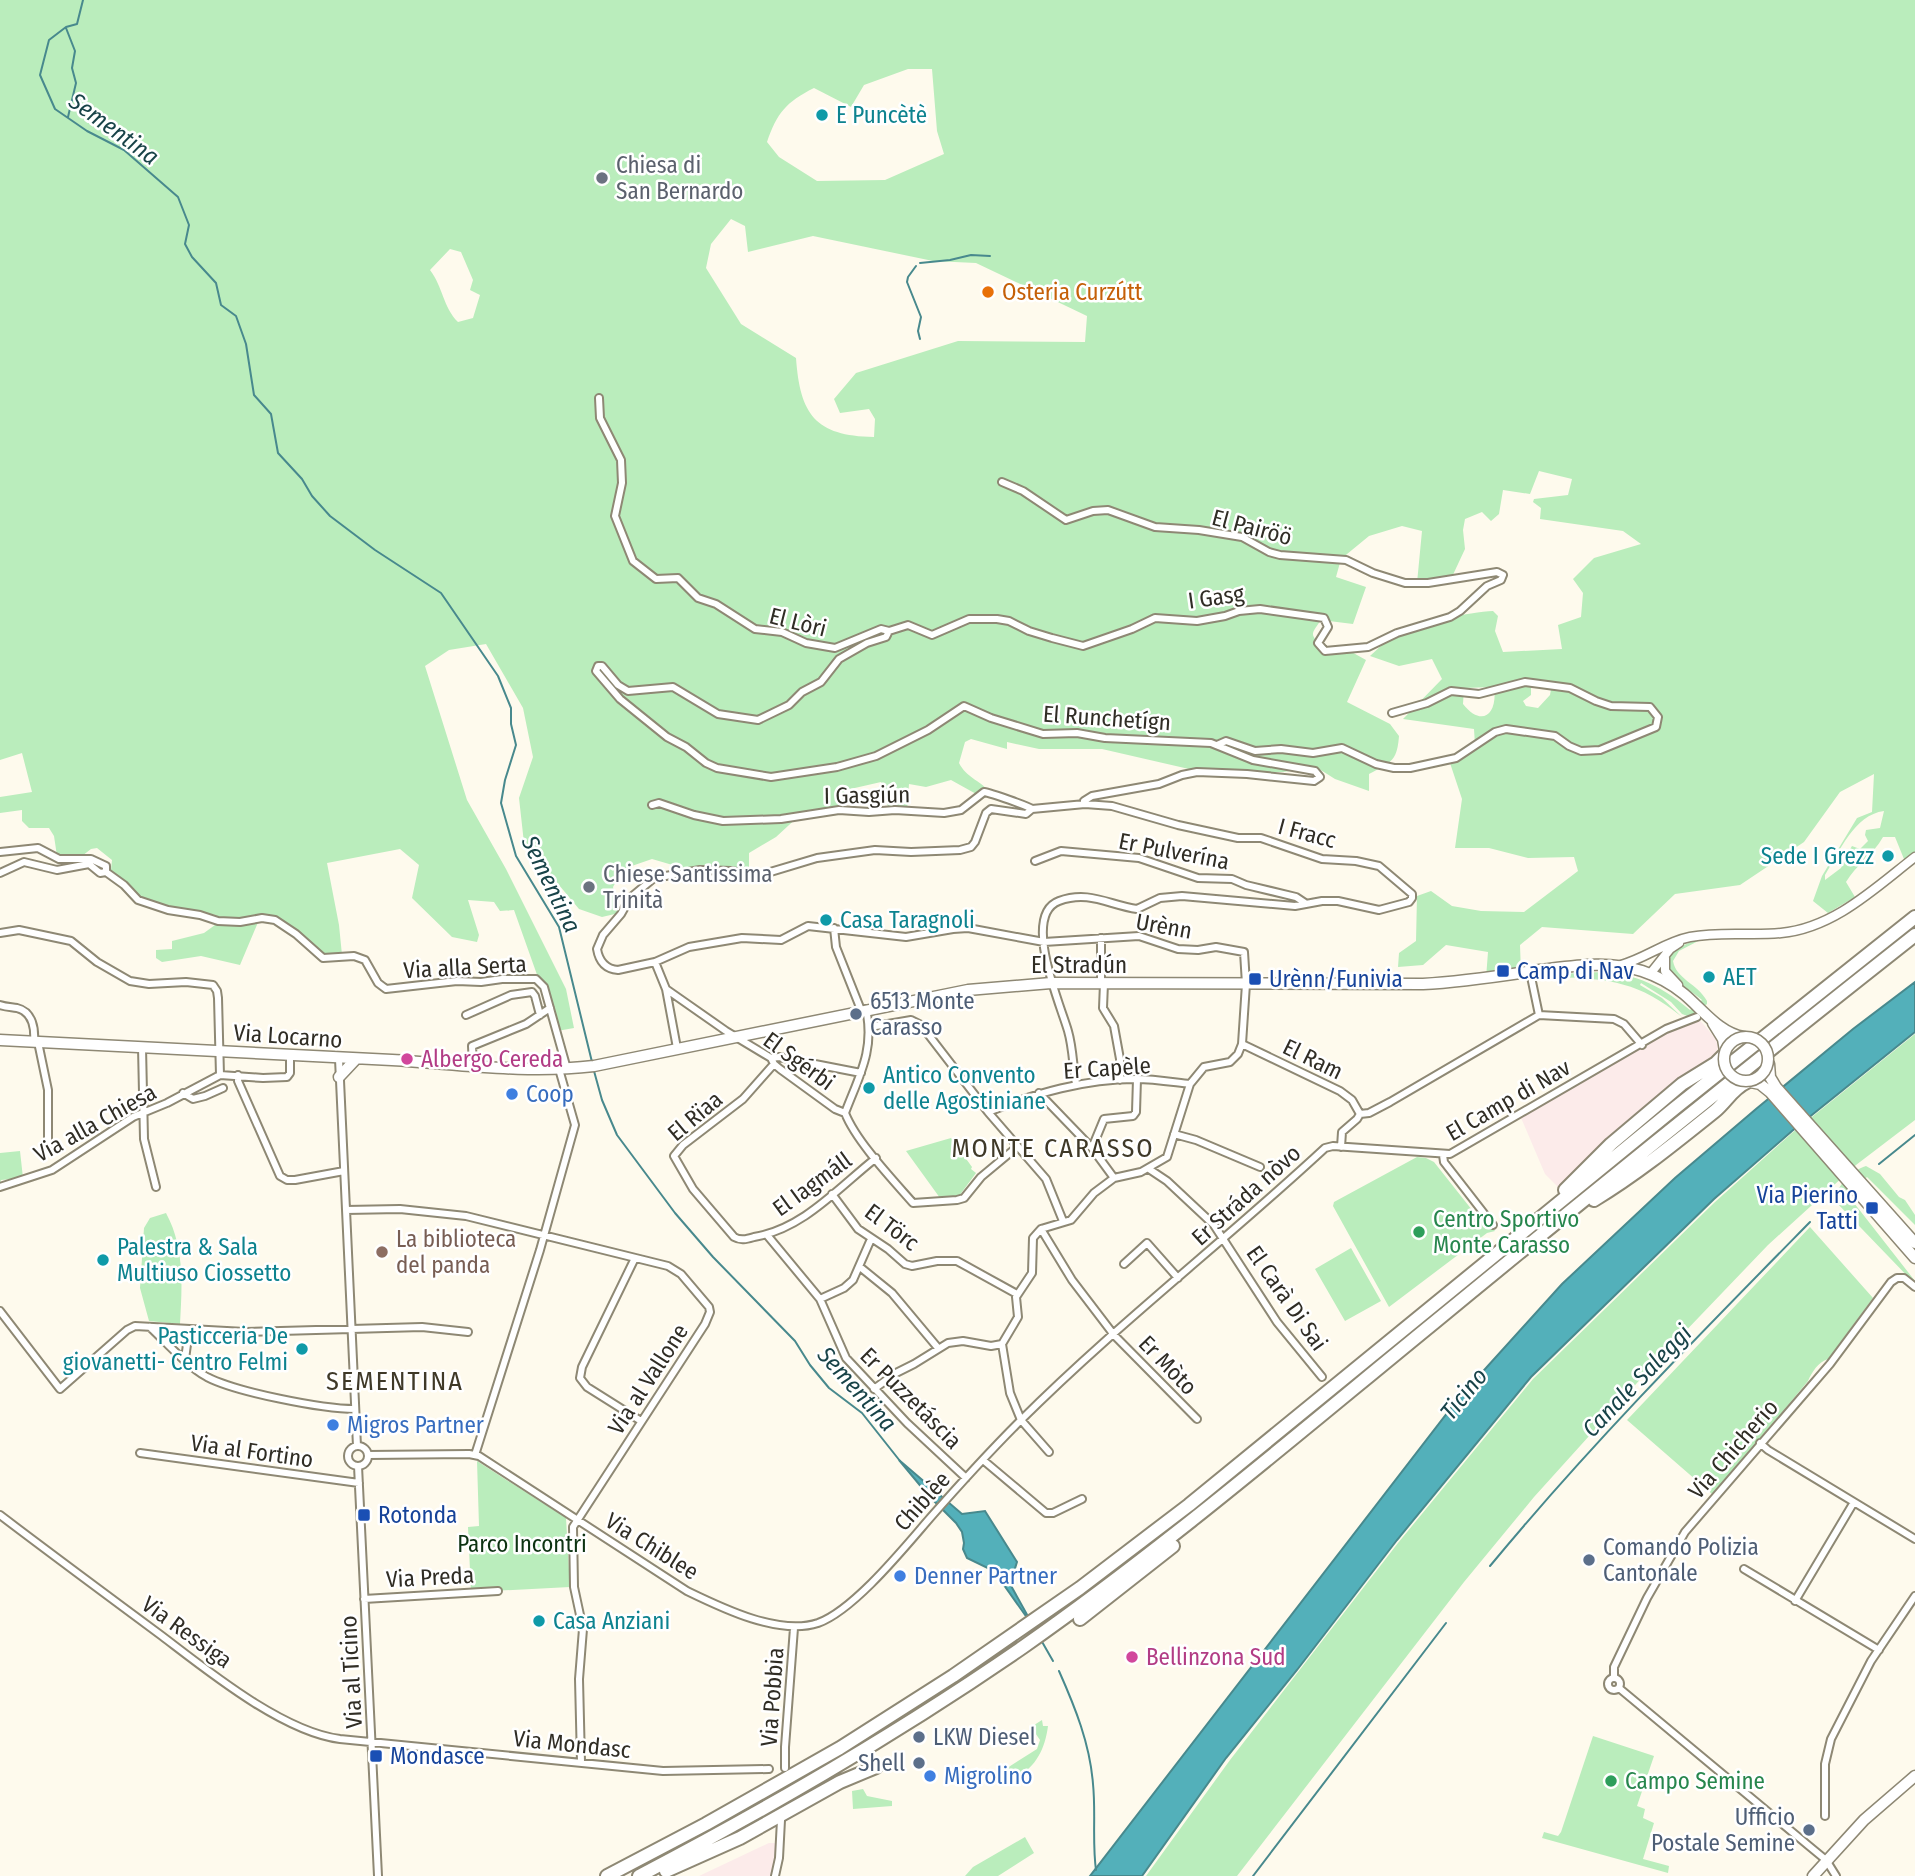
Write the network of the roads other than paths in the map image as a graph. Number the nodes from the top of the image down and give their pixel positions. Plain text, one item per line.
1 (599, 398) dead end
2 (1002, 482) dead end
3 (1503, 575) joint
4 (888, 634) junction
5 (1392, 713) dead end
6 (1217, 745) junction
7 (1085, 804) junction
8 (652, 805) dead end
9 (1032, 809) junction
10 (0, 852) edge
11 (1915, 857) edge
12 (1035, 861) dead end
13 (106, 872) junction
14 (0, 873) edge
15 (1305, 903) junction
16 (1915, 917) edge
17 (834, 928) junction
18 (0, 933) edge
19 (1915, 935) edge
20 (1101, 939) junction
21 (1044, 942) junction
22 (1663, 952) junction
23 (655, 962) junction
24 (1619, 965) junction
25 (1531, 972) junction
26 (1647, 973) junction
27 (1051, 983) junction
28 (1102, 983) junction
29 (1246, 984) junction
30 (666, 989) junction
31 (1693, 1003) junction
32 (0, 1005) edge
33 (550, 1008) junction
34 (864, 1010) junction
35 (466, 1015) dead end
36 (540, 1015) junction
37 (1539, 1016) junction
38 (1696, 1017) dead end
39 (1708, 1017) junction
40 (870, 1027) junction
41 (734, 1036) junction
42 (1744, 1037) junction
43 (0, 1040) edge
44 (36, 1042) junction
45 (1242, 1044) junction
46 (1642, 1045) junction
47 (142, 1047) junction
48 (677, 1048) junction
49 (219, 1051) junction
50 (1725, 1053) junction
51 (290, 1055) junction
52 (339, 1059) junction
53 (355, 1060) junction
54 (773, 1061) junction
55 (1769, 1064) junction
56 (473, 1065) junction
57 (567, 1069) junction
58 (861, 1073) junction
59 (220, 1075) junction
60 (238, 1075) junction
61 (339, 1077) junction
62 (1137, 1079) junction
63 (1120, 1080) junction
64 (1749, 1082) junction
65 (1076, 1084) junction
66 (1190, 1084) junction
67 (222, 1088) dead end
68 (183, 1093) junction
69 (1039, 1093) junction
70 (988, 1112) junction
71 (142, 1113) junction
72 (845, 1113) junction
73 (1360, 1114) junction
74 (1174, 1134) junction
75 (47, 1147) dead end
76 (1017, 1147) junction
77 (1341, 1147) junction
78 (1092, 1148) junction
79 (1443, 1155) junction
80 (876, 1158) junction
81 (1260, 1167) dead end
82 (1149, 1169) junction
83 (344, 1171) junction
84 (1114, 1178) junction
85 (0, 1187) edge
86 (156, 1187) dead end
87 (1860, 1190) junction
88 (832, 1194) junction
89 (346, 1210) junction
90 (1063, 1221) junction
91 (1493, 1225) dead end
92 (1552, 1226) junction
93 (1041, 1229) junction
94 (544, 1235) junction
95 (767, 1235) junction
96 (1520, 1236) junction
97 (871, 1239) junction
98 (1225, 1239) junction
99 (1915, 1243) edge
100 (635, 1258) junction
101 (1915, 1258) edge
102 (1124, 1264) dead end
103 (860, 1267) junction
104 (1178, 1279) junction
105 (1915, 1287) edge
106 (1017, 1294) junction
107 (820, 1299) junction
108 (0, 1311) edge
109 (149, 1326) junction
110 (351, 1328) junction
111 (189, 1330) junction
112 (468, 1332) dead end
113 (1114, 1335) junction
114 (1002, 1344) junction
115 (938, 1348) junction
116 (185, 1359) junction
117 (1322, 1377) dead end
118 (874, 1389) junction
119 (355, 1409) junction
120 (1197, 1419) dead end
121 (1021, 1420) junction
122 (641, 1421) junction
123 (1760, 1443) junction
124 (357, 1446) junction
125 (140, 1452) dead end
126 (1049, 1452) dead end
127 (368, 1455) junction
128 (475, 1455) junction
129 (984, 1460) junction
130 (358, 1466) junction
131 (966, 1478) junction
132 (1242, 1481) junction
133 (359, 1483) junction
134 (1082, 1499) dead end
135 (1854, 1502) junction
136 (0, 1515) edge
137 (577, 1519) junction
138 (1915, 1539) edge
139 (1744, 1569) dead end
140 (498, 1591) dead end
141 (1915, 1596) edge
142 (364, 1599) junction
143 (1795, 1601) junction
144 (1080, 1619) dead end
145 (794, 1628) junction
146 (1879, 1650) junction
147 (372, 1741) junction
148 (581, 1762) junction
149 (876, 1767) dead end
150 (785, 1768) tunnel mouth
151 (769, 1769) dead end
152 (1915, 1776) edge
153 (1825, 1816) dead end
154 (781, 1820) tunnel mouth
155 (1826, 1860) junction
156 (378, 1876) edge
157 (607, 1876) edge
158 (639, 1876) edge
159 (654, 1876) edge
160 (775, 1876) edge
161 (1813, 1876) edge
162 (1836, 1876) edge

1 - 4 street, El Lòri
2 - 3 street, El Pairöö
3 - 4 street, I Gasg
4 - 6 street, El Runchetígn
5 - 6 street
6 - 7 street
7 - 9 street
7 - 15 street, I Fracc
8 - 9 street, I Gasgiún
9 - 23 street, Urènn
10 - 13 street, Via alla Serta
11 - 22 street
12 - 15 street, Er Pulverína
13 - 14 street
13 - 33 street, Via alla Serta
15 - 21 street, I Fracc
16 - 96 highway
17 - 21 street, Urènn
17 - 23 street, Urènn
17 - 34 street
18 - 49 street
19 - 92 highway
20 - 21 street, Urènn
20 - 28 street
20 - 29 street, Urènn
21 - 27 street, I Fracc
22 - 24 street
22 - 26 street
22 - 31 street
23 - 30 street
24 - 25 main road, El Stradún
24 - 26 main road, El Stradún
25 - 29 main road, El Stradún
25 - 37 street
26 - 31 main road, El Stradún
27 - 28 main road, El Stradún
27 - 34 main road, El Stradún
27 - 65 street, I Fracc
28 - 29 main road, El Stradún
28 - 63 street
29 - 45 street, Urènn
30 - 41 street, El Sgérbi
30 - 48 street
31 - 39 main road, El Stradún
32 - 44 street
33 - 36 street
33 - 57 street, Via alla Serta
34 - 40 street
34 - 41 main road, El Stradún
35 - 36 street
36 - 56 street
37 - 46 street
37 - 73 street
38 - 46 street, El Camp di Nav
39 - 42 main road
39 - 50 main road
40 - 58 street
40 - 70 street
41 - 48 main road, El Stradún
41 - 54 street, El Sgérbi
42 - 50 main road, bridge
42 - 55 main road, bridge
43 - 44 main road, Via Locarno
44 - 47 main road, Via Locarno
44 - 75 street
45 - 66 street
45 - 73 street, El Ram
46 - 79 street, El Camp di Nav
47 - 49 main road, Via Locarno
47 - 71 street
48 - 57 main road, El Stradún
49 - 51 main road, Via Locarno
49 - 59 street
50 - 64 main road, bridge
50 - 96 highway
51 - 52 main road, Via Locarno
51 - 60 street
52 - 53 main road, Via Locarno
52 - 61 street
53 - 56 main road, Via Locarno
53 - 61 main road
54 - 58 street
54 - 72 street, El Sgérbi
54 - 95 street, El Rïaa
55 - 64 main road, bridge
55 - 87 main road
56 - 57 main road, Via Locarno
57 - 94 street, Via alla Serta
58 - 72 street
59 - 60 street
59 - 68 street, Via alla Chiesa
60 - 83 street
61 - 83 street
62 - 63 street, Er Capèle
62 - 66 street, Er Capèle
62 - 78 street
63 - 65 street, Er Capèle
64 - 87 main road
64 - 92 highway
65 - 69 street, Er Capèle
66 - 74 street
67 - 68 street
68 - 71 street, Via alla Chiesa
69 - 70 street, Er Capèle
69 - 78 street
70 - 76 street
71 - 85 street, Via alla Chiesa
71 - 86 street
72 - 80 street
73 - 77 street
74 - 81 street
74 - 82 street
76 - 80 street
76 - 90 street
77 - 79 street, El Camp di Nav
77 - 98 street, Er Stráda nòvo
78 - 84 street
79 - 91 street
80 - 88 street, El Iagmáll
82 - 84 street
82 - 98 street, El Carà Di Sai
83 - 89 street
84 - 90 street
87 - 99 main road
87 - 101 main road
88 - 95 street, El Iagmáll
88 - 97 street, El Törc
89 - 94 street, Via al Vallone
89 - 110 street
90 - 93 street
92 - 132 highway
93 - 106 street
93 - 113 street, Er Mòto
94 - 100 street, Via al Vallone
94 - 128 street
95 - 107 street, Er Puzzetáscia
96 - 157 highway
97 - 103 street
97 - 106 street, El Törc
98 - 104 street, Er Stráda nòvo
98 - 117 street, El Carà Di Sai
100 - 122 street
100 - 122 street, Via al Vallone
102 - 104 street
103 - 107 street
103 - 115 street
104 - 113 street, Er Stráda nòvo
105 - 123 street, Via Chicherio
106 - 114 street
107 - 118 street, Er Puzzetáscia
108 - 109 street
109 - 111 street
109 - 116 street
110 - 111 street
110 - 112 street
110 - 119 street
111 - 116 street
113 - 120 street, Er Mòto
113 - 121 street, Er Stráda nòvo
114 - 115 street
114 - 121 street
115 - 118 street
116 - 119 street
118 - 131 street, Er Puzzetáscia
119 - 124 street
121 - 126 street
121 - 129 street, Er Stráda nòvo
122 - 137 street, Via al Vallone
123 - 135 street
123 - 155 street, Via Chicherio
124 - 127 street
124 - 130 street
125 - 133 street, Via al Fortino
127 - 128 street
127 - 130 street
128 - 137 street, Via Chiblee
129 - 131 street, Er Stráda nòvo
129 - 134 street
130 - 133 street, Via al Ticino
131 - 145 street, Chiblèe
132 - 144 highway
132 - 158 highway
133 - 142 street, Via al Ticino
135 - 138 street
135 - 143 street
136 - 147 street, Via Ressiga
137 - 145 street, Via Chiblee
137 - 148 street
139 - 143 street
140 - 142 street, Via Preda
141 - 146 street
142 - 147 street, Via al Ticino
143 - 146 street
145 - 150 street, Via Pobbia
146 - 153 street
147 - 148 street, Via Mondasc
147 - 156 street, Via al Ticino
148 - 151 street, Via Mondasc
149 - 159 highway
152 - 155 main road
154 - 160 street
155 - 161 main road
155 - 162 street

